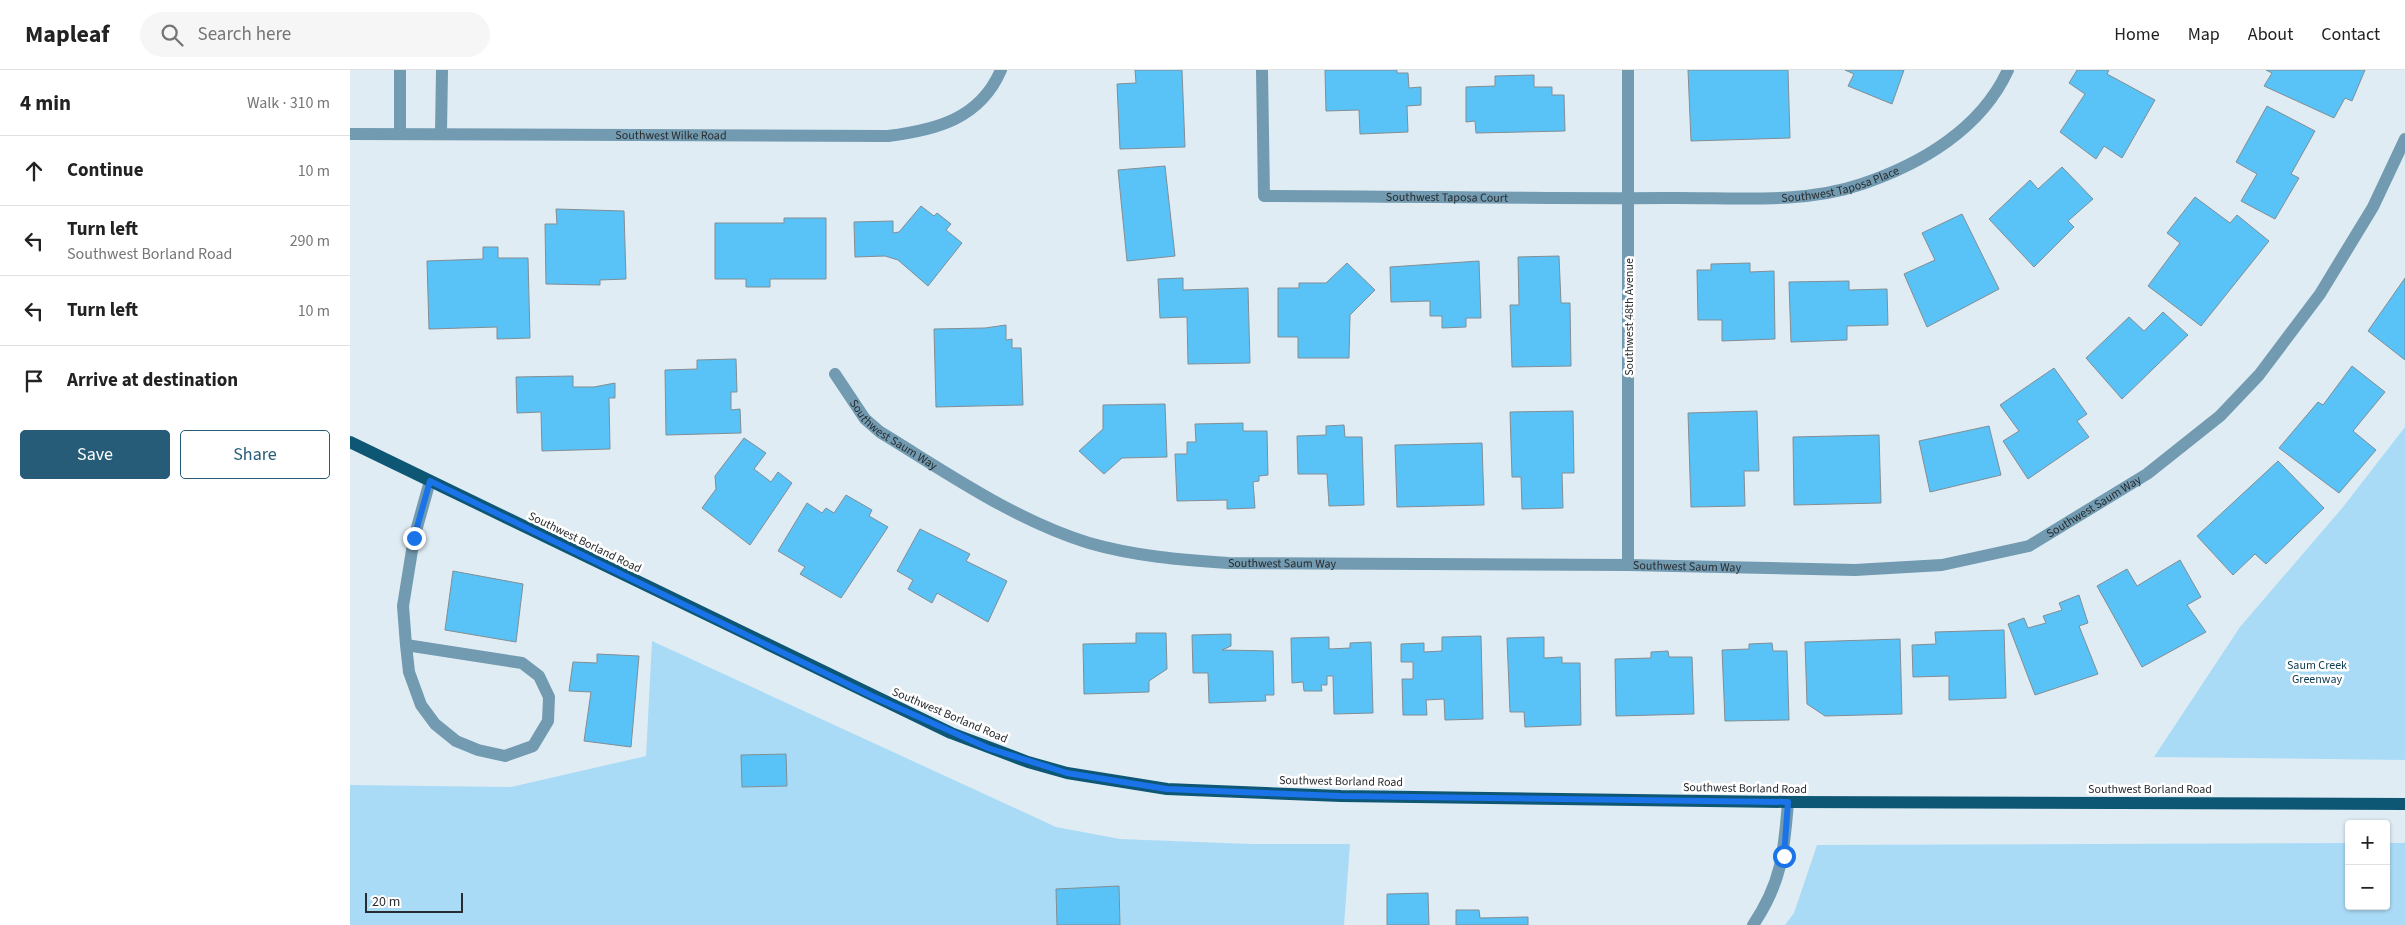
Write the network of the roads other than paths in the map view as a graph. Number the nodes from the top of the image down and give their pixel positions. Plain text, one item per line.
1 (400, 70) edge
2 (442, 70) edge
3 (1001, 70) edge
4 (1262, 70) edge
5 (1628, 70) edge
6 (2008, 70) edge
7 (400, 132) junction
8 (441, 133) junction
9 (350, 134) edge
10 (2405, 139) edge
11 (1629, 198) junction
12 (835, 374) dead end
13 (350, 442) edge
14 (430, 481) junction
15 (1628, 565) junction
16 (406, 645) junction
17 (1788, 802) junction
18 (2405, 804) edge
19 (1753, 925) edge

1 - 7 street
2 - 8 street
3 - 8 street, Southwest Wilke Road
4 - 11 street, Southwest Taposa Court
5 - 11 street, Southwest 48th Avenue
6 - 11 street, Southwest Taposa Place
7 - 8 street, Southwest Wilke Road
7 - 9 street, Southwest Wilke Road
10 - 15 street, Southwest Saum Way
11 - 15 street, Southwest 48th Avenue
12 - 15 street, Southwest Saum Way
13 - 14 main road, Southwest Borland Road
14 - 16 street
14 - 17 main road, Southwest Borland Road
16 - 16 street
17 - 18 main road, Southwest Borland Road
17 - 19 street

